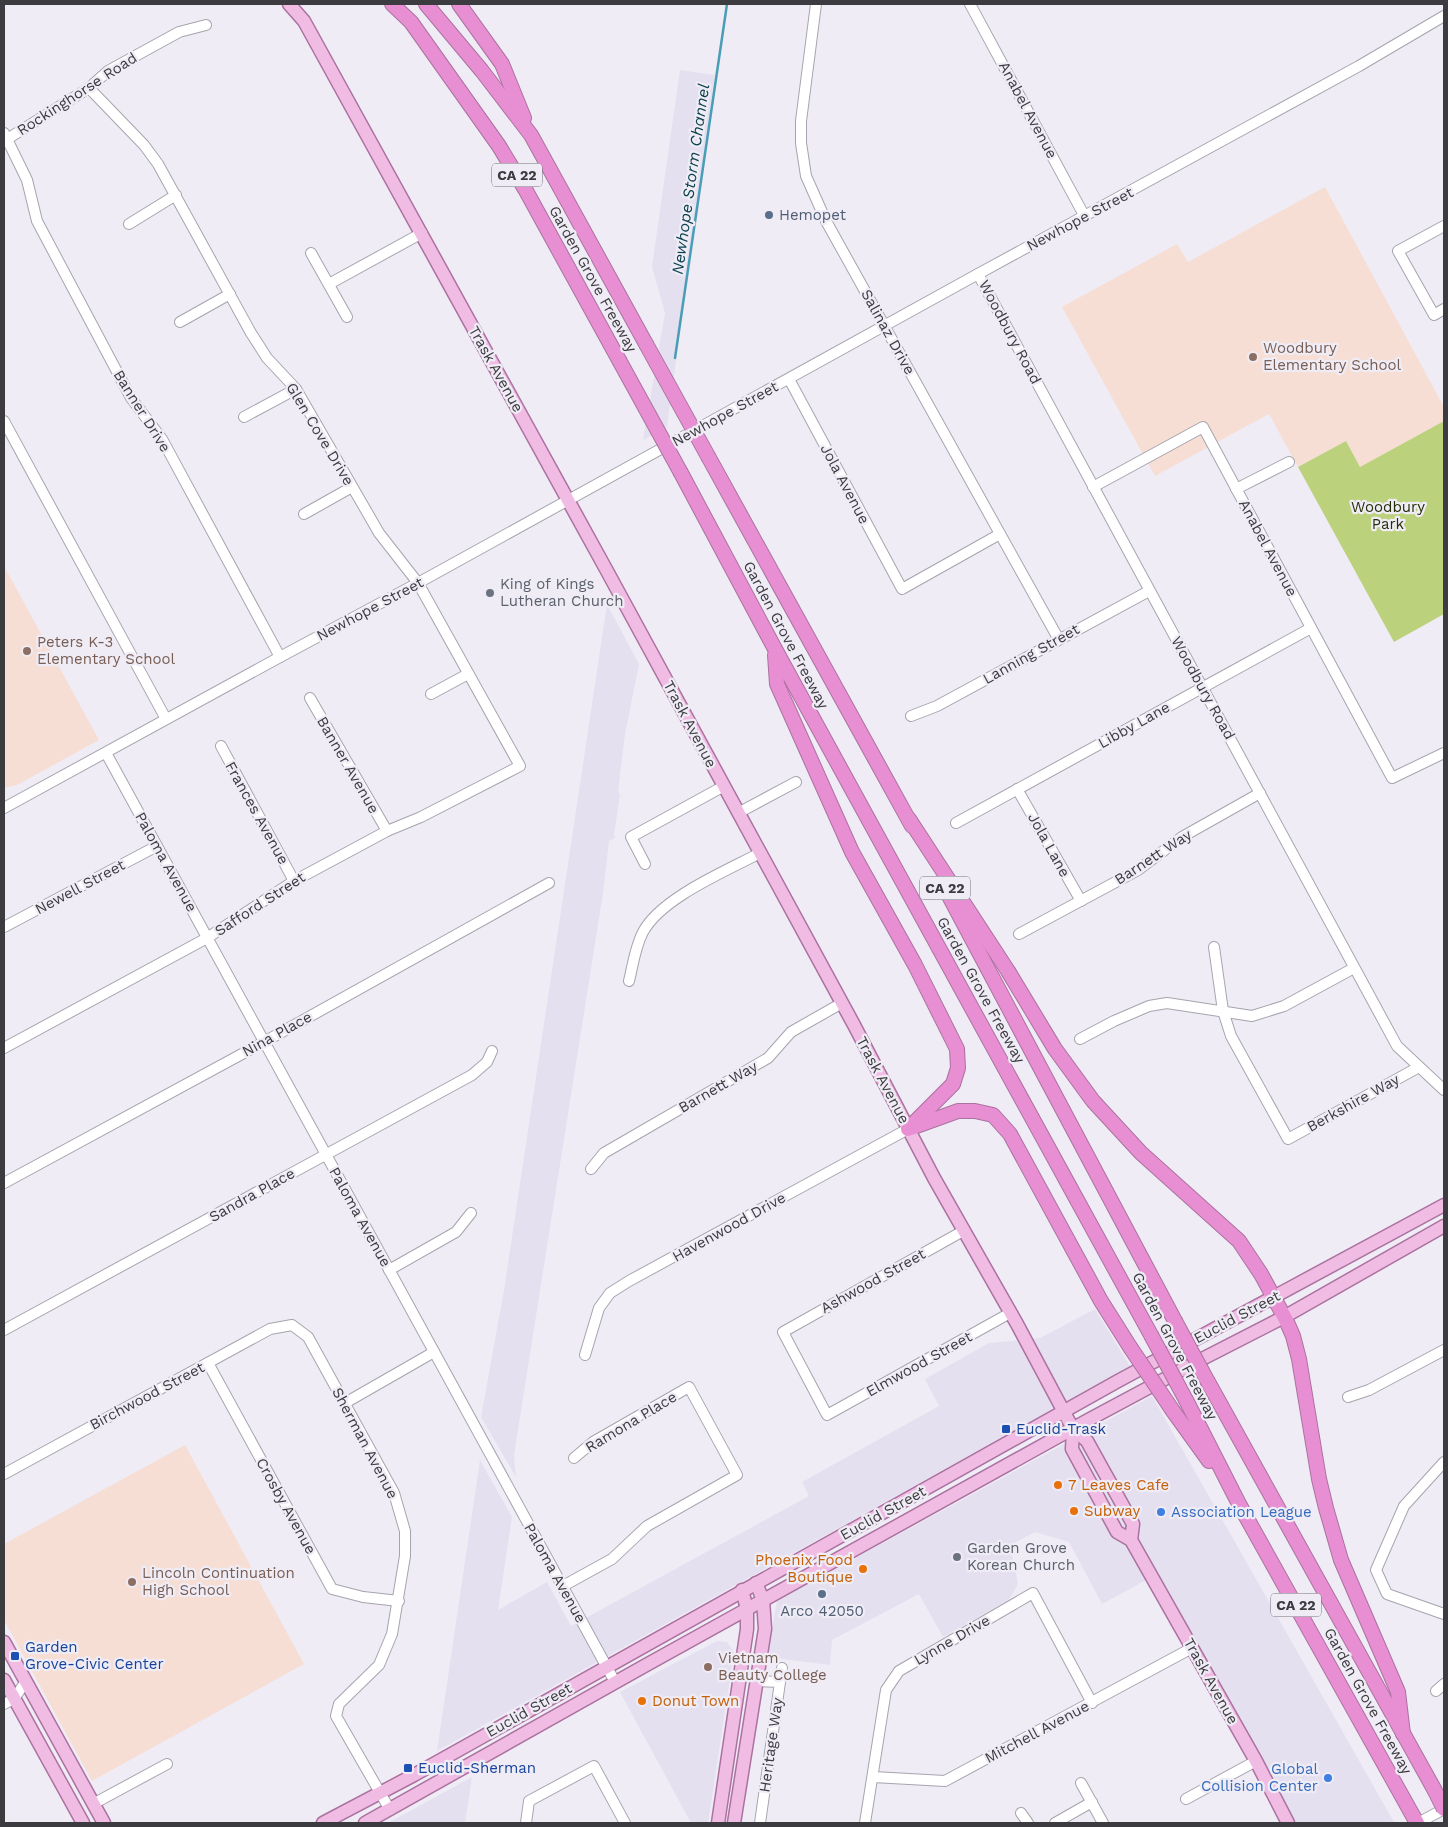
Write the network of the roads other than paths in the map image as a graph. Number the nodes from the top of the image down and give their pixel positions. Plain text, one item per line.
1 (289, 4) edge
2 (300, 4) edge
3 (392, 4) edge
4 (426, 4) edge
5 (459, 4) edge
6 (816, 4) edge
7 (970, 4) edge
8 (1444, 16) edge
9 (304, 21) junction
10 (206, 25) dead end
11 (89, 88) junction
12 (531, 135) junction
13 (5, 138) edge
14 (176, 195) junction
15 (1085, 216) junction
16 (129, 224) dead end
17 (1444, 226) edge
18 (422, 233) junction
19 (311, 253) dead end
20 (978, 274) junction
21 (328, 284) junction
22 (230, 294) junction
23 (1444, 309) edge
24 (347, 317) dead end
25 (180, 322) dead end
26 (885, 326) junction
27 (789, 379) junction
28 (296, 389) junction
29 (244, 417) dead end
30 (4, 421) edge
31 (1289, 462) dead end
32 (352, 487) junction
33 (1093, 487) junction
34 (1236, 490) junction
35 (568, 500) junction
36 (304, 514) dead end
37 (1000, 534) junction
38 (418, 583) junction
39 (1149, 591) junction
40 (1311, 628) junction
41 (1058, 638) junction
42 (775, 649) junction
43 (280, 656) junction
44 (468, 674) junction
45 (1203, 687) junction
46 (431, 694) dead end
47 (310, 698) dead end
48 (911, 716) dead end
49 (166, 719) junction
50 (221, 746) dead end
51 (106, 753) junction
52 (1444, 753) edge
53 (520, 766) joint
54 (796, 782) dead end
55 (724, 786) junction
56 (1018, 789) junction
57 (1260, 792) junction
58 (4, 808) edge
59 (738, 813) junction
60 (909, 820) junction
61 (956, 823) dead end
62 (387, 831) junction
63 (157, 846) junction
64 (760, 853) junction
65 (645, 864) dead end
66 (294, 881) junction
67 (549, 884) dead end
68 (1080, 900) junction
69 (4, 927) edge
70 (1019, 934) dead end
71 (207, 938) junction
72 (1214, 947) dead end
73 (1354, 968) junction
74 (629, 981) dead end
75 (842, 1003) junction
76 (1223, 1011) junction
77 (1080, 1039) dead end
78 (264, 1042) junction
79 (4, 1048) edge
80 (492, 1051) dead end
81 (1419, 1067) junction
82 (1444, 1090) edge
83 (908, 1129) junction
84 (326, 1155) junction
85 (592, 1168) dead end
86 (4, 1183) edge
87 (1444, 1205) edge
88 (471, 1213) dead end
89 (1444, 1226) edge
90 (963, 1231) junction
91 (1377, 1242) junction
92 (1386, 1258) junction
93 (389, 1270) junction
94 (1274, 1298) junction
95 (1010, 1312) junction
96 (1284, 1317) junction
97 (292, 1325) joint
98 (4, 1330) edge
99 (1444, 1350) edge
100 (434, 1352) junction
101 (585, 1356) dead end
102 (208, 1363) junction
103 (1348, 1397) dead end
104 (345, 1403) junction
105 (1064, 1411) junction
106 (827, 1415) joint
107 (1073, 1429) junction
108 (574, 1458) dead end
109 (1444, 1462) edge
110 (4, 1474) edge
111 (1239, 1504) junction
112 (1131, 1540) junction
113 (756, 1583) junction
114 (563, 1586) junction
115 (742, 1590) junction
116 (763, 1600) junction
117 (399, 1601) junction
118 (747, 1609) junction
119 (1444, 1614) edge
120 (4, 1642) edge
121 (1192, 1648) junction
122 (606, 1666) junction
123 (782, 1668) dead end
124 (26, 1681) junction
125 (757, 1681) junction
126 (4, 1682) edge
127 (615, 1682) junction
128 (780, 1682) junction
129 (9, 1701) edge
130 (1092, 1703) junction
131 (1403, 1734) junction
132 (1256, 1761) junction
133 (167, 1764) dead end
134 (873, 1777) junction
135 (1081, 1783) dead end
136 (723, 1788) junction
137 (380, 1792) junction
138 (738, 1795) junction
139 (1186, 1799) dead end
140 (1092, 1802) junction
141 (93, 1804) junction
142 (1444, 1809) edge
143 (390, 1810) junction
144 (1022, 1813) dead end
145 (83, 1823) edge
146 (104, 1823) edge
147 (323, 1823) edge
148 (366, 1823) edge
149 (526, 1823) edge
150 (625, 1823) edge
151 (718, 1823) edge
152 (734, 1823) edge
153 (760, 1823) edge
154 (866, 1823) edge
155 (1028, 1823) edge
156 (1054, 1823) edge
157 (1103, 1823) edge
158 (1288, 1823) edge
159 (1418, 1823) edge

1 - 9 main road, Trask Avenue
2 - 9 main road, Trask Avenue
3 - 42 highway, Garden Grove Freeway / CA 22, bridge
4 - 12 highway, Garden Grove Freeway / CA 22
5 - 12 highway
6 - 26 street, Salinaz Drive
7 - 15 street, Anabel Avenue
8 - 15 street, Newhope Street
9 - 18 main road, Trask Avenue
10 - 11 street, Rockinghorse Road
11 - 13 street, Rockinghorse Road
11 - 14 street, Glen Cove Drive
12 - 60 highway, Garden Grove Freeway / CA 22, bridge
13 - 43 street, Banner Drive
14 - 16 street
14 - 22 street, Glen Cove Drive
15 - 20 street, Newhope Street
17 - 23 street
18 - 21 street
18 - 35 main road, Trask Avenue
19 - 21 street
20 - 26 street, Newhope Street
20 - 33 street, Woodbury Road
21 - 24 street
22 - 25 street
22 - 28 street, Glen Cove Drive
26 - 27 street, Newhope Street
26 - 37 street, Salinaz Drive
27 - 35 street, Newhope Street
27 - 37 street, Jola Avenue
28 - 29 street
28 - 32 street, Glen Cove Drive
30 - 49 street
31 - 34 street
32 - 36 street
32 - 38 street, Glen Cove Drive
33 - 34 street, Anabel Avenue
33 - 39 street, Woodbury Road
34 - 40 street, Anabel Avenue
35 - 38 street, Newhope Street
35 - 55 main road, Trask Avenue
37 - 41 street, Salinaz Drive
38 - 43 street, Newhope Street
38 - 44 street, Glen Cove Drive
39 - 41 street, Lanning Street
39 - 45 street, Woodbury Road
40 - 45 street, Libby Lane
40 - 52 street, Anabel Avenue
41 - 48 street, Lanning Street
42 - 83 highway
42 - 111 highway, Garden Grove Freeway / CA 22, bridge
43 - 49 street, Newhope Street
44 - 46 street
44 - 53 street, Glen Cove Drive
45 - 56 street, Libby Lane
45 - 57 street, Woodbury Road
47 - 62 street, Banner Avenue
49 - 51 street, Newhope Street
50 - 66 street, Frances Avenue
51 - 58 street, Newhope Street
51 - 63 street, Paloma Avenue
53 - 62 street, Safford Street
54 - 59 street
55 - 59 main road, Trask Avenue
55 - 65 street
56 - 61 street, Libby Lane
56 - 68 street, Jola Lane
57 - 68 street, Barnett Way
57 - 73 street, Woodbury Road
59 - 64 main road, Trask Avenue
60 - 94 highway
60 - 131 highway, Garden Grove Freeway / CA 22, bridge
62 - 66 street, Safford Street
63 - 69 street, Newell Street
63 - 71 street, Paloma Avenue
64 - 74 street
64 - 75 main road, Trask Avenue
66 - 71 street, Safford Street
67 - 78 street, Nina Place
68 - 70 street, Barnett Way
71 - 78 street, Paloma Avenue
71 - 79 street, Safford Street
72 - 76 street
73 - 76 street
73 - 81 street, Woodbury Road
75 - 83 main road, Trask Avenue
75 - 85 street, Barnett Way
76 - 77 street
76 - 81 street, Berkshire Way
78 - 84 street, Paloma Avenue
78 - 86 street, Nina Place
80 - 84 street, Sandra Place
81 - 82 street, Woodbury Road
83 - 90 main road, Trask Avenue
83 - 101 street, Havenwood Drive
83 - 111 highway, bridge
84 - 93 street, Paloma Avenue
84 - 98 street, Sandra Place
87 - 91 main road, Euclid Street
88 - 93 street
89 - 92 main road, Euclid Street
90 - 95 main road, Trask Avenue
90 - 106 street, Ashwood Street
91 - 92 main road
91 - 94 main road, Euclid Street
92 - 96 main road, Euclid Street
93 - 100 street, Paloma Avenue
94 - 96 highway
94 - 105 main road, Euclid Street
95 - 105 main road, Trask Avenue
95 - 106 street, Elmwood Street
96 - 107 main road, Euclid Street
96 - 131 highway
97 - 102 street, Birchwood Street
97 - 104 street, Sherman Avenue
99 - 103 street
100 - 104 street
100 - 114 street, Paloma Avenue
102 - 110 street, Birchwood Street
102 - 117 street, Crosby Avenue
104 - 117 street, Sherman Avenue
105 - 107 main road, Trask Avenue
105 - 113 main road, Euclid Street
107 - 112 main road, Trask Avenue
107 - 112 main road, Trask Avenue
107 - 116 main road, Euclid Street
108 - 114 street, Ramona Place
109 - 119 street
111 - 159 highway, Garden Grove Freeway / CA 22
112 - 121 main road, Trask Avenue
113 - 115 main road, Euclid Street
113 - 116 main road
114 - 122 street, Paloma Avenue
115 - 118 main road
115 - 122 main road, Euclid Street
116 - 118 main road, Euclid Street
116 - 125 main road
117 - 137 street, Sherman Avenue
118 - 127 main road, Euclid Street
118 - 136 main road
120 - 124 main road
121 - 130 street, Mitchell Avenue
121 - 132 main road, Trask Avenue
122 - 127 street, Paloma Avenue
122 - 137 main road, Euclid Street
123 - 128 street, Heritage Way
124 - 126 street
124 - 129 street
124 - 141 main road
125 - 128 street
125 - 138 main road
126 - 129 main road
127 - 143 main road, Euclid Street
128 - 153 street, Heritage Way
129 - 145 main road
130 - 134 street, Mitchell Avenue
130 - 134 street, Lynne Drive
131 - 142 highway, Garden Grove Freeway / CA 22, bridge
132 - 139 street
132 - 158 main road, Trask Avenue
133 - 141 street
134 - 154 street, Lynne Drive
135 - 140 street
136 - 138 main road
136 - 151 main road
137 - 143 street, Sherman Avenue
137 - 147 main road, Euclid Street
138 - 152 main road
140 - 156 street
140 - 157 street
141 - 146 main road
142 - 159 street
143 - 148 main road, Euclid Street
144 - 155 street
149 - 150 street

